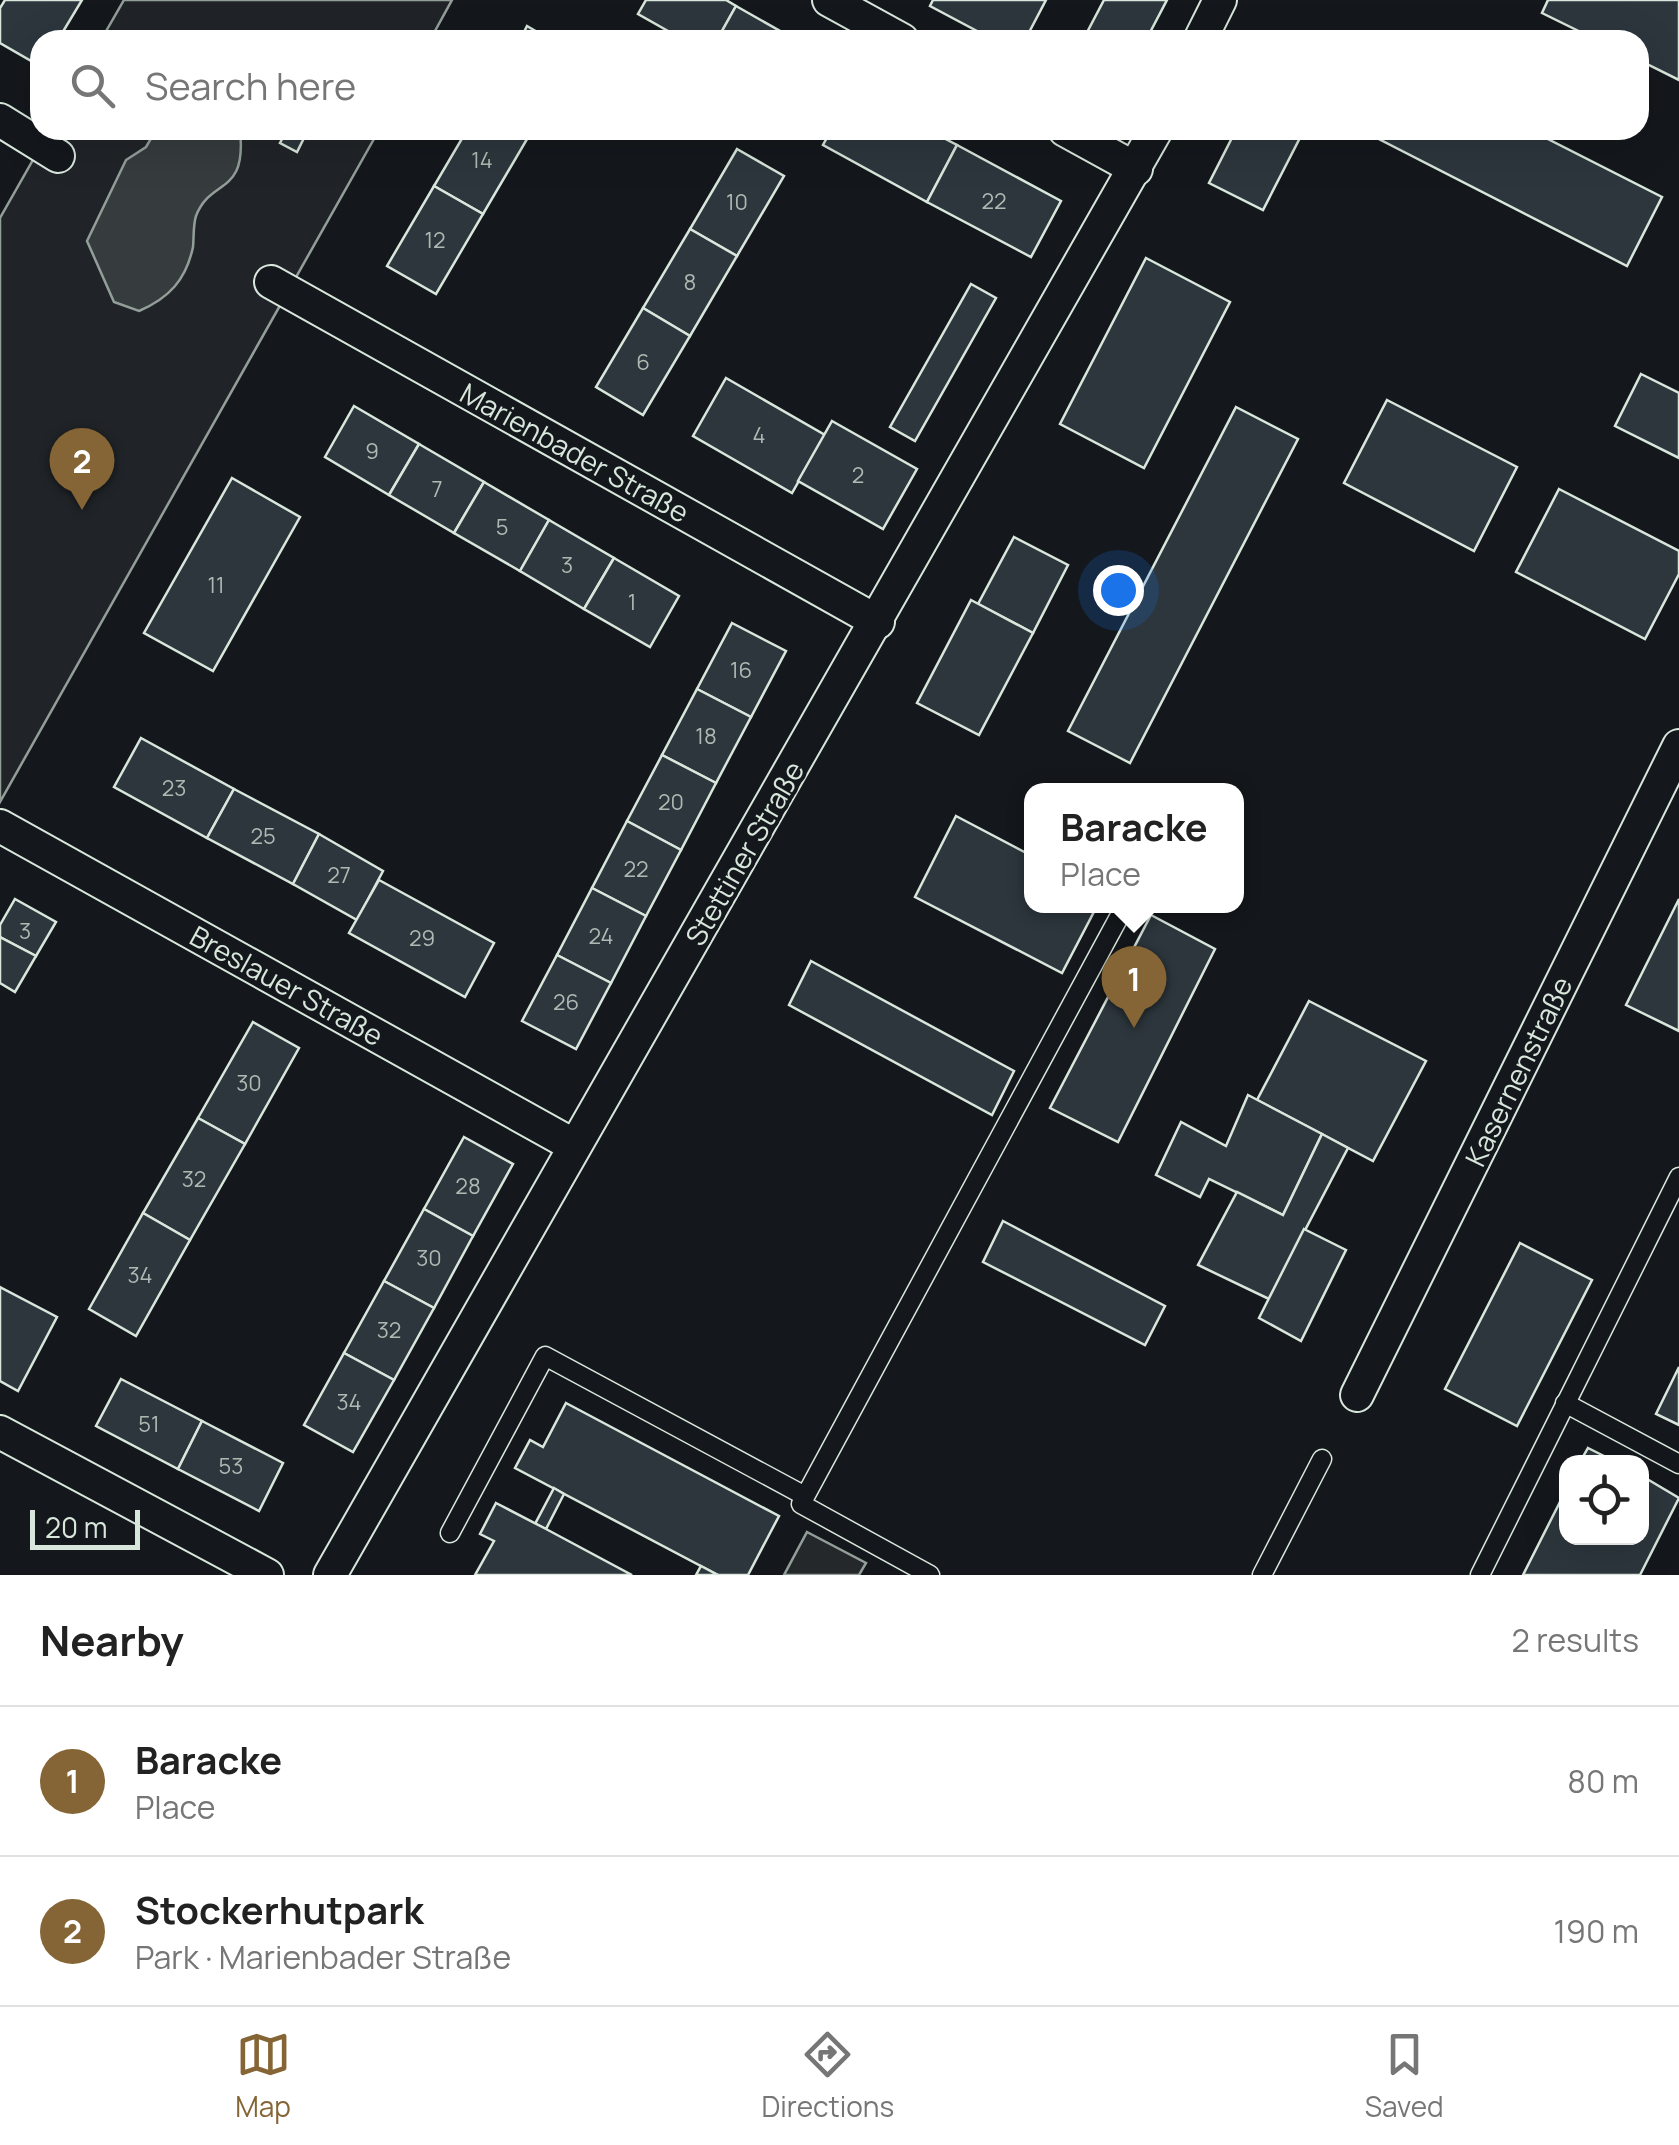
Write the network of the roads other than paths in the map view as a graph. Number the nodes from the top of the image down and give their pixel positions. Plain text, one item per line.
1 (830, 0) edge
2 (1220, 0) edge
3 (884, 30) edge
4 (1205, 30) edge
5 (0, 120) edge
6 (30, 139) edge
7 (32, 140) edge
8 (1083, 140) edge
9 (1151, 140) edge
10 (58, 156) dead end
11 (1136, 169) junction
12 (271, 282) dead end
13 (878, 622) junction
14 (1679, 746) edge
15 (3, 834) edge
16 (1121, 913) edge
17 (574, 1145) junction
18 (1679, 1177) edge
19 (1357, 1396) dead end
20 (1565, 1404) junction
21 (0, 1432) edge
22 (1322, 1459) dead end
23 (1679, 1464) edge
24 (806, 1496) junction
25 (450, 1533) dead end
26 (266, 1575) edge
27 (330, 1575) edge
28 (930, 1575) edge
29 (1262, 1575) edge
30 (1480, 1575) edge

1 - 3 street
2 - 4 street
5 - 6 street
7 - 10 street
8 - 11 street
9 - 11 street, Stettiner Straße
11 - 13 street, Stettiner Straße
12 - 13 street, Marienbader Straße
13 - 17 street, Stettiner Straße
14 - 19 street, Kasernenstraße
15 - 17 street, Breslauer Straße
16 - 24 lane
17 - 27 street, Stettiner Straße
18 - 20 lane
20 - 23 lane
20 - 30 lane
21 - 26 street
22 - 29 lane
24 - 25 lane
24 - 28 lane

